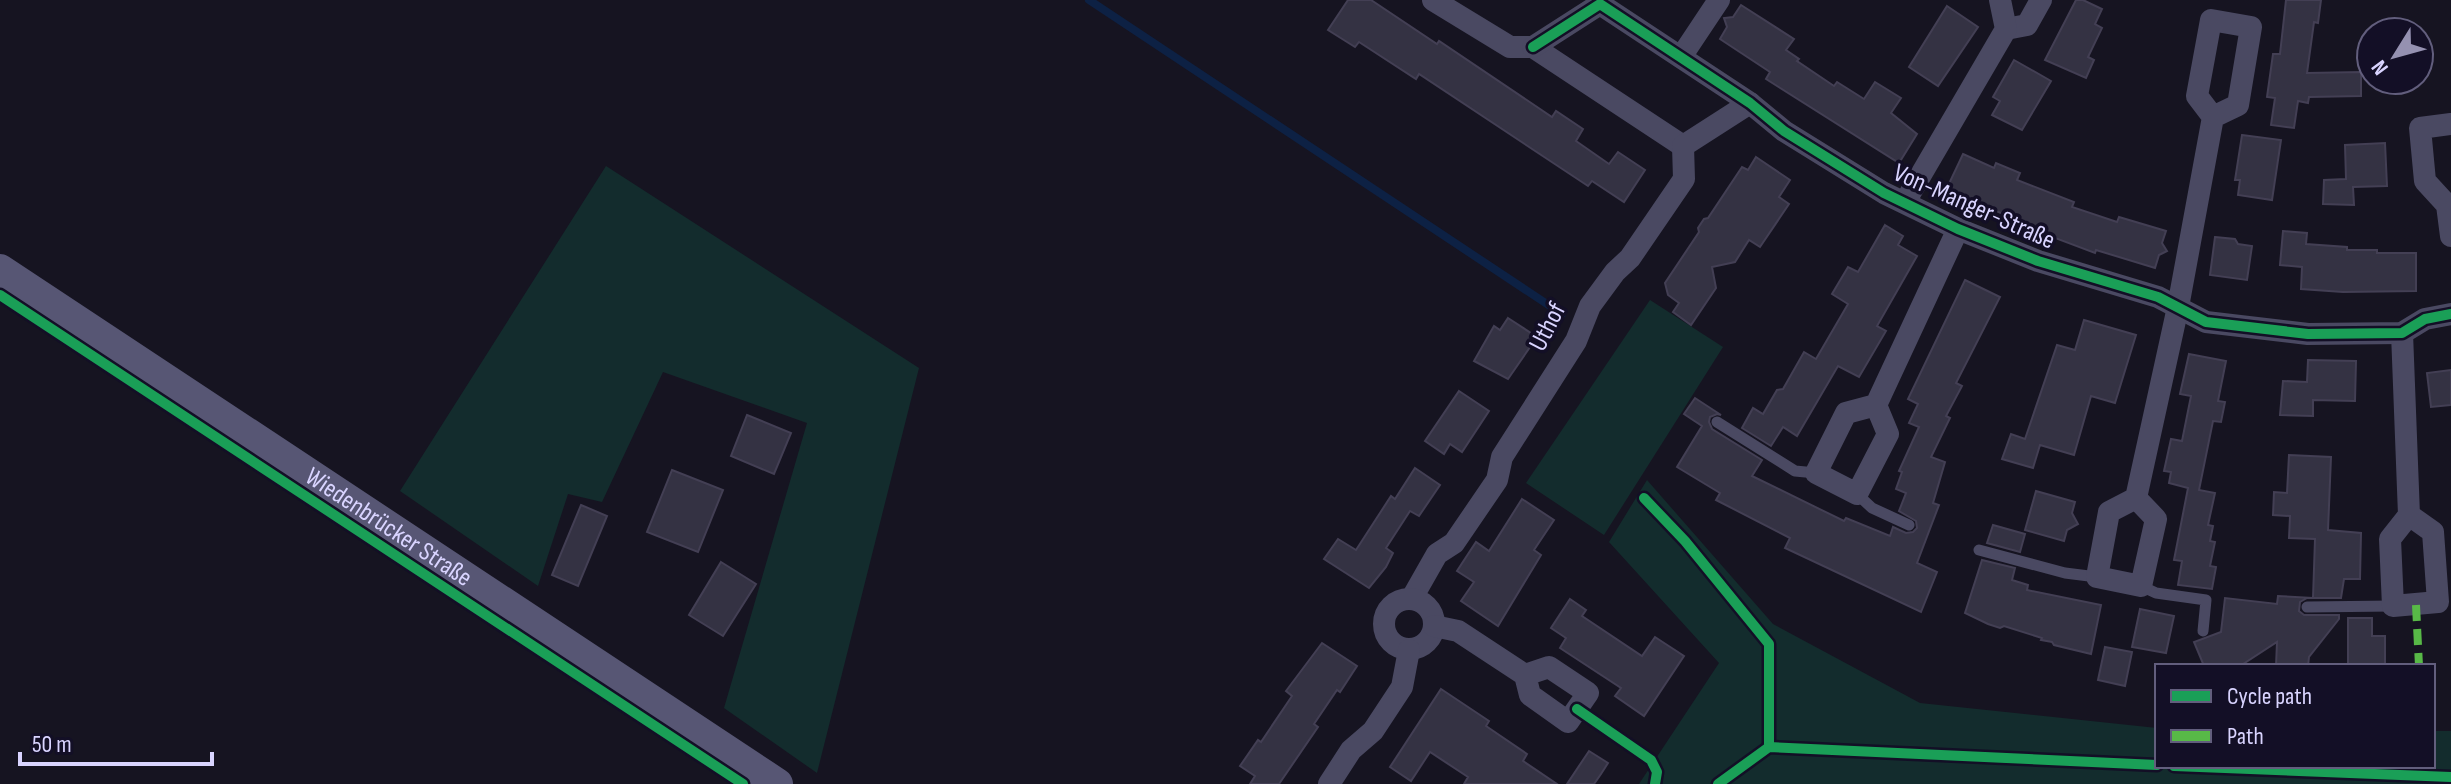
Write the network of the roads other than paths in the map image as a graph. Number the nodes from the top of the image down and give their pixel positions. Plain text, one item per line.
1 (1433, 0) edge
2 (1719, 0) edge
3 (2000, 0) edge
4 (2041, 0) edge
5 (2006, 29) junction
6 (1533, 47) junction
7 (1681, 57) junction
8 (1750, 103) junction
9 (2213, 117) dead end
10 (2451, 124) edge
11 (1683, 146) junction
12 (1905, 202) junction
13 (2449, 202) edge
14 (1958, 229) junction
15 (2451, 236) edge
16 (0, 270) edge
17 (2178, 307) junction
18 (2451, 314) edge
19 (2402, 333) junction
20 (1876, 405) junction
21 (1717, 422) dead end
22 (1816, 473) junction
23 (1857, 494) junction
24 (2136, 498) junction
25 (2409, 515) junction
26 (1909, 525) dead end
27 (1979, 550) dead end
28 (2097, 577) junction
29 (2141, 586) junction
30 (1412, 598) junction
31 (2444, 602) edge
32 (2393, 606) junction
33 (2307, 607) dead end
34 (1434, 626) junction
35 (2203, 631) dead end
36 (1409, 650) junction
37 (1525, 675) dead end
38 (777, 784) edge
39 (1329, 784) edge

1 - 6 street
2 - 7 street
3 - 5 street
4 - 5 street, Von-Manger-Straße
5 - 12 street, Von-Manger-Straße
6 - 7 street, Von-Manger-Straße
6 - 11 street
7 - 8 street, Von-Manger-Straße
8 - 11 street
8 - 12 street, Von-Manger-Straße
9 - 17 street
10 - 13 street
11 - 30 street, Uthof
12 - 14 street, Von-Manger-Straße
13 - 15 street
14 - 17 street, Von-Manger-Straße
14 - 20 street, Von-Manger-Straße
16 - 38 street, Wiedenbrücker Straße
17 - 19 street, Von-Manger-Straße
17 - 24 street
18 - 19 street, Von-Manger-Straße
19 - 25 street
20 - 22 street
20 - 23 street
21 - 22 lane
22 - 23 street
23 - 26 lane
24 - 28 street
24 - 29 street
25 - 31 street
25 - 32 street
27 - 28 lane
28 - 29 street
29 - 35 lane
30 - 34 street
30 - 36 street
31 - 32 street
32 - 33 lane
34 - 36 street
34 - 37 street
36 - 39 street

